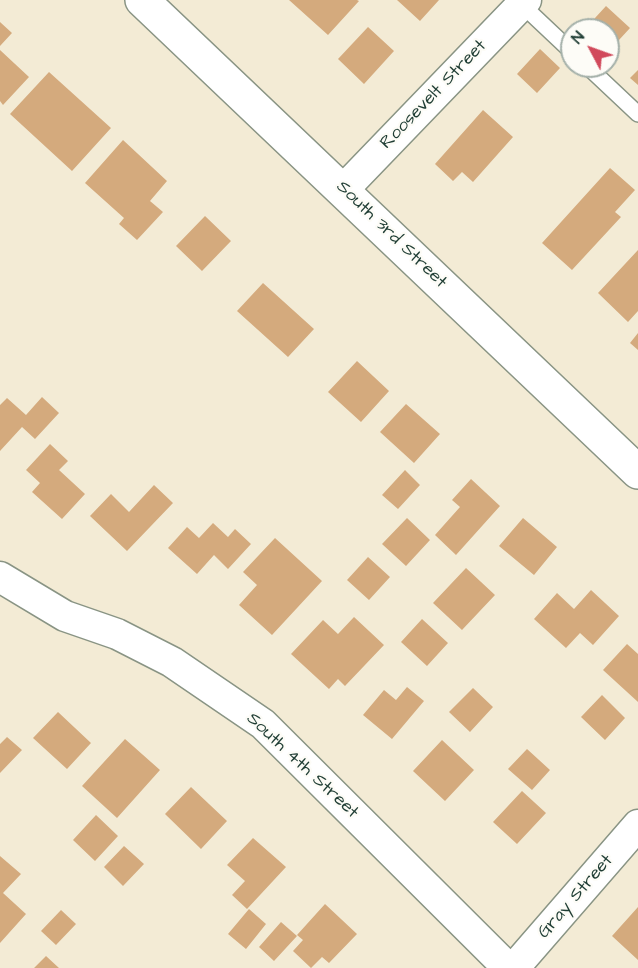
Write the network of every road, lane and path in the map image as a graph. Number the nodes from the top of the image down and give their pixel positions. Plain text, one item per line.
1 (142, 0) edge
2 (521, 1) edge
3 (560, 40) edge
4 (600, 78) edge
5 (638, 114) edge
6 (343, 190) junction
7 (638, 471) edge
8 (0, 578) edge
9 (638, 825) edge
10 (508, 968) edge
11 (514, 968) edge

1 - 6 street, South 3rd Street
2 - 3 lane
2 - 6 street, Roosevelt Street
4 - 5 lane
6 - 7 street, South 3rd Street
8 - 10 street, South 4th Street
9 - 11 street, Gray Street

